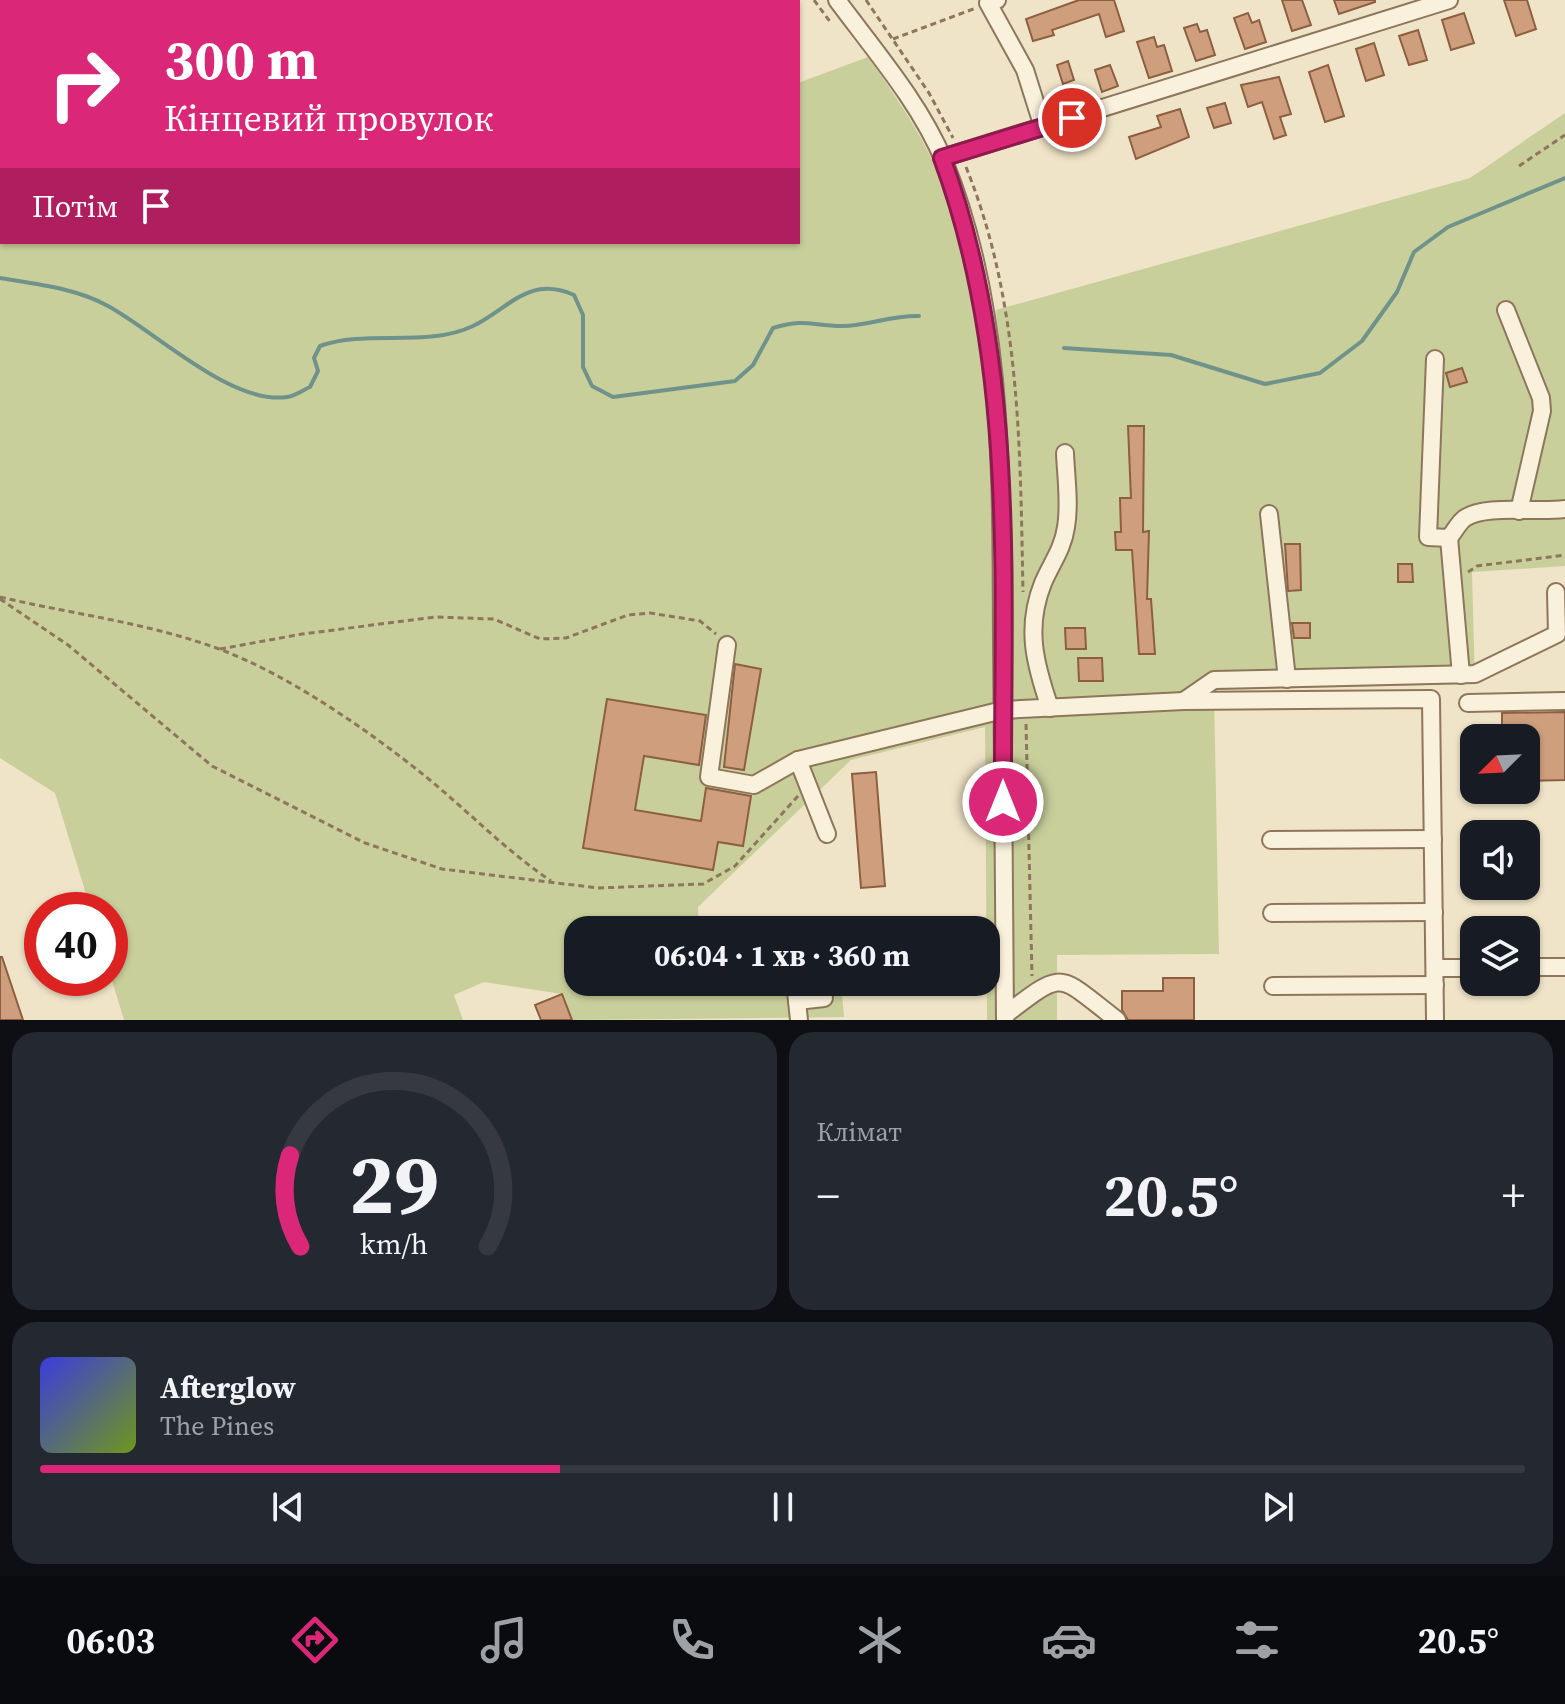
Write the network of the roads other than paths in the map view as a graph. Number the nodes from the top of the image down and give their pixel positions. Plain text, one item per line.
1 (837, 0) edge
2 (1449, 0) edge
3 (992, 2) edge
4 (1043, 127) junction
5 (942, 158) junction
6 (1506, 310) dead end
7 (1435, 359) dead end
8 (1065, 453) dead end
9 (1565, 509) edge
10 (1519, 511) junction
11 (1269, 514) dead end
12 (1449, 538) junction
13 (1556, 592) dead end
14 (727, 645) road end
15 (1461, 675) junction
16 (1287, 679) junction
17 (1184, 701) junction
18 (1565, 701) edge
19 (1468, 703) dead end
20 (1050, 708) junction
21 (1003, 710) junction
22 (798, 760) junction
23 (827, 834) dead end
24 (1433, 839) junction
25 (1271, 840) dead end
26 (1434, 912) junction
27 (1272, 913) dead end
28 (1540, 967) edge
29 (1565, 967) edge
30 (1460, 971) edge
31 (1435, 976) junction
32 (1273, 986) dead end
33 (796, 996) edge
34 (824, 998) dead end
35 (1090, 1000) junction
36 (797, 1001) junction
37 (1005, 1018) edge
38 (799, 1020) edge
39 (1090, 1020) edge
40 (1117, 1020) edge
41 (1435, 1020) edge

1 - 5 street
2 - 4 street
3 - 4 street
4 - 5 street
5 - 21 street
6 - 10 street
7 - 12 street
8 - 20 street
9 - 10 street
10 - 12 street
11 - 16 street
12 - 15 street
13 - 15 street
14 - 22 street
15 - 16 street
16 - 17 street
17 - 20 street
17 - 24 street
18 - 19 street
20 - 21 street
21 - 22 street
21 - 37 street
22 - 23 street
24 - 25 street
24 - 26 street
26 - 27 street
26 - 31 street
28 - 29 street
30 - 31 street
31 - 32 street
31 - 41 street
33 - 36 street
34 - 36 street
35 - 37 street
35 - 39 street
35 - 40 street
36 - 38 street

